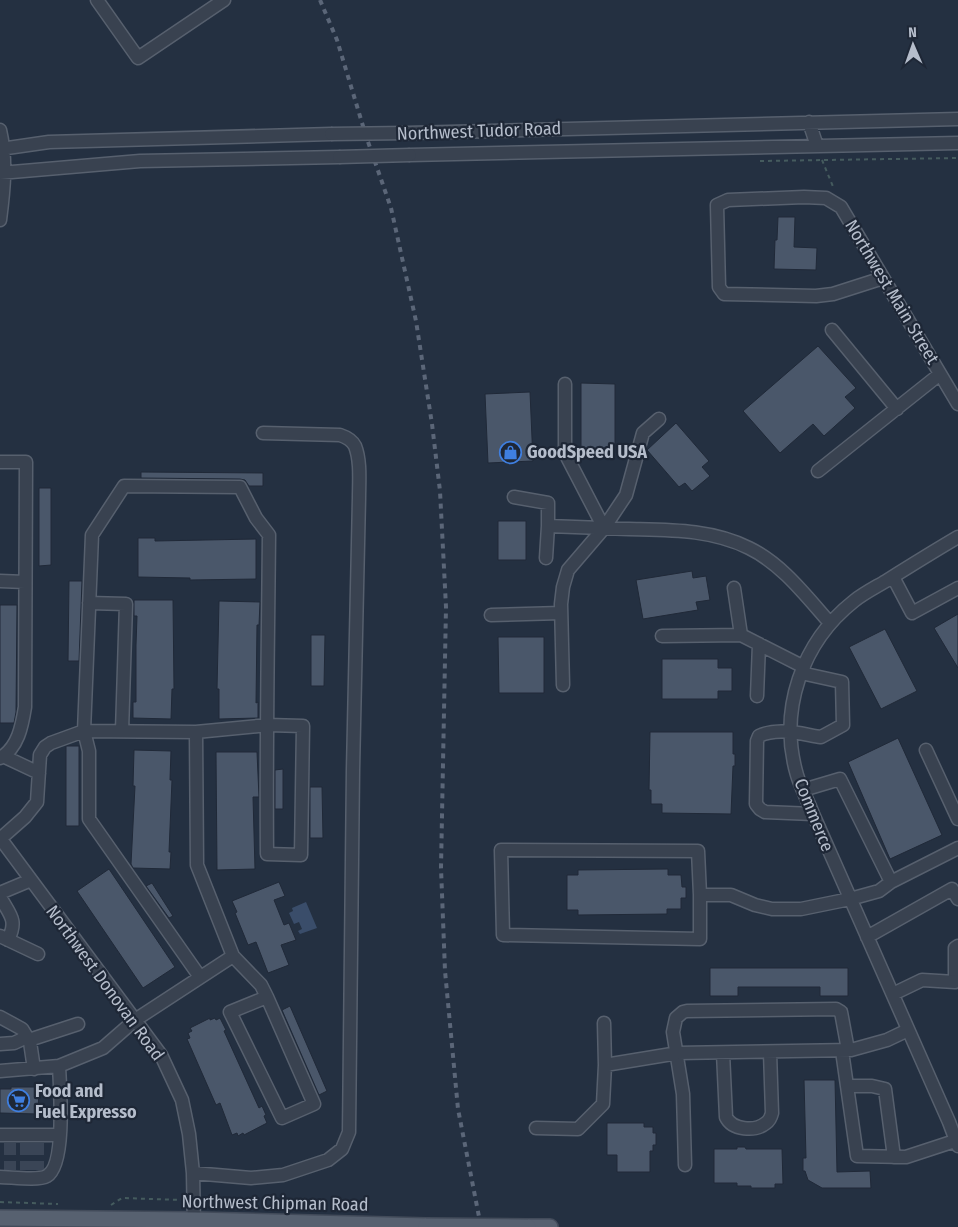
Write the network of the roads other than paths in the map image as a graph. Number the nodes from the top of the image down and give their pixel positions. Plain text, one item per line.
1 (98, 0) edge
2 (224, 0) edge
3 (958, 119) edge
4 (809, 122) junction
5 (0, 130) edge
6 (958, 143) edge
7 (817, 146) junction
8 (2, 149) edge
9 (2, 173) edge
10 (0, 220) edge
11 (883, 278) junction
12 (832, 330) dead end
13 (940, 374) junction
14 (565, 384) dead end
15 (958, 404) edge
16 (897, 409) junction
17 (659, 419) dead end
18 (263, 433) dead end
19 (0, 462) edge
20 (818, 470) dead end
21 (514, 497) dead end
22 (548, 526) junction
23 (604, 528) junction
24 (958, 537) edge
25 (546, 558) dead end
26 (893, 576) junction
27 (0, 581) edge
28 (25, 582) junction
29 (734, 588) dead end
30 (958, 588) edge
31 (89, 603) junction
32 (561, 613) junction
33 (491, 615) dead end
34 (830, 623) junction
35 (741, 635) junction
36 (662, 636) dead end
37 (759, 644) junction
38 (802, 670) junction
39 (563, 685) dead end
40 (757, 696) dead end
41 (268, 725) junction
42 (84, 731) junction
43 (122, 731) junction
44 (196, 732) junction
45 (790, 732) junction
46 (926, 750) dead end
47 (2, 757) edge
48 (39, 773) junction
49 (803, 790) junction
50 (813, 814) junction
51 (958, 819) edge
52 (0, 838) edge
53 (958, 848) edge
54 (31, 880) junction
55 (891, 882) junction
56 (0, 893) edge
57 (700, 895) junction
58 (0, 897) edge
59 (850, 899) junction
60 (958, 899) edge
61 (867, 937) junction
62 (4, 938) edge
63 (958, 946) edge
64 (38, 954) dead end
65 (233, 956) junction
66 (200, 977) junction
67 (957, 982) edge
68 (892, 994) junction
69 (266, 997) junction
70 (0, 1017) edge
71 (135, 1020) junction
72 (78, 1024) dead end
73 (604, 1024) dead end
74 (908, 1030) junction
75 (28, 1038) junction
76 (0, 1044) edge
77 (845, 1051) junction
78 (770, 1052) junction
79 (724, 1053) junction
80 (673, 1054) junction
81 (605, 1065) junction
82 (59, 1066) junction
83 (34, 1068) junction
84 (0, 1071) edge
85 (847, 1086) junction
86 (536, 1128) dead end
87 (60, 1135) junction
88 (7, 1138) edge
89 (957, 1142) edge
90 (894, 1156) junction
91 (685, 1165) dead end
92 (193, 1173) junction
93 (7, 1175) edge
94 (0, 1218) edge
95 (195, 1223) edge
96 (528, 1227) edge
97 (550, 1227) edge

1 - 2 street
3 - 4 street, Northwest Tudor Road
4 - 7 street
4 - 8 street, Northwest Tudor Road, bridge
5 - 8 street
6 - 7 street, Northwest Tudor Road
7 - 9 street, Northwest Tudor Road, bridge
8 - 9 street
9 - 10 street
11 - 11 street, Northwest Main Street
11 - 13 street, Northwest Main Street
12 - 16 street
13 - 15 street, Northwest Main Street
13 - 16 street
14 - 23 street
16 - 20 street
17 - 23 street
18 - 92 street
19 - 28 street
21 - 22 street
22 - 23 street
22 - 25 street
23 - 32 street
23 - 34 street
24 - 26 street, Commerce
26 - 30 street
26 - 34 street, Commerce
27 - 28 street
28 - 47 street
29 - 35 street
31 - 41 street
31 - 42 street
31 - 43 street
32 - 33 street
32 - 39 street
34 - 38 street, Commerce
35 - 36 street
35 - 37 street
37 - 38 street
37 - 40 street
38 - 45 street, Commerce
38 - 45 street
41 - 41 street
41 - 44 street
42 - 43 street
42 - 48 street
42 - 66 street
43 - 44 street
44 - 65 street
45 - 49 street, Commerce
45 - 50 street
46 - 51 street
47 - 48 street
48 - 52 street
49 - 50 street, Commerce
49 - 55 street
50 - 59 street, Commerce
52 - 54 street, Northwest Donovan Road
53 - 55 street
54 - 56 street
54 - 71 street, Northwest Donovan Road
55 - 59 street
57 - 57 street
57 - 59 street
58 - 62 street
59 - 61 street, Commerce
60 - 61 street
61 - 68 street, Commerce
62 - 64 street
63 - 67 street
65 - 66 street
65 - 69 street
66 - 71 street
67 - 68 street
68 - 74 street, Commerce
69 - 69 street
70 - 75 street
71 - 82 street
71 - 92 street, Northwest Donovan Road
72 - 75 street
73 - 81 street
74 - 77 street
74 - 89 street, Commerce
75 - 76 street
75 - 83 street
77 - 78 street
77 - 80 street
77 - 85 street
78 - 79 street
78 - 79 street
79 - 80 street
80 - 81 street
80 - 91 street
81 - 86 street
82 - 83 street
82 - 87 street
83 - 84 street
85 - 90 street
85 - 90 street
87 - 88 street
87 - 93 street
89 - 90 street
92 - 95 street, Northwest Donovan Road
94 - 95 main road, Northwest Chipman Road
95 - 96 main road, Northwest Chipman Road, bridge
96 - 97 main road, Northwest Chipman Road

